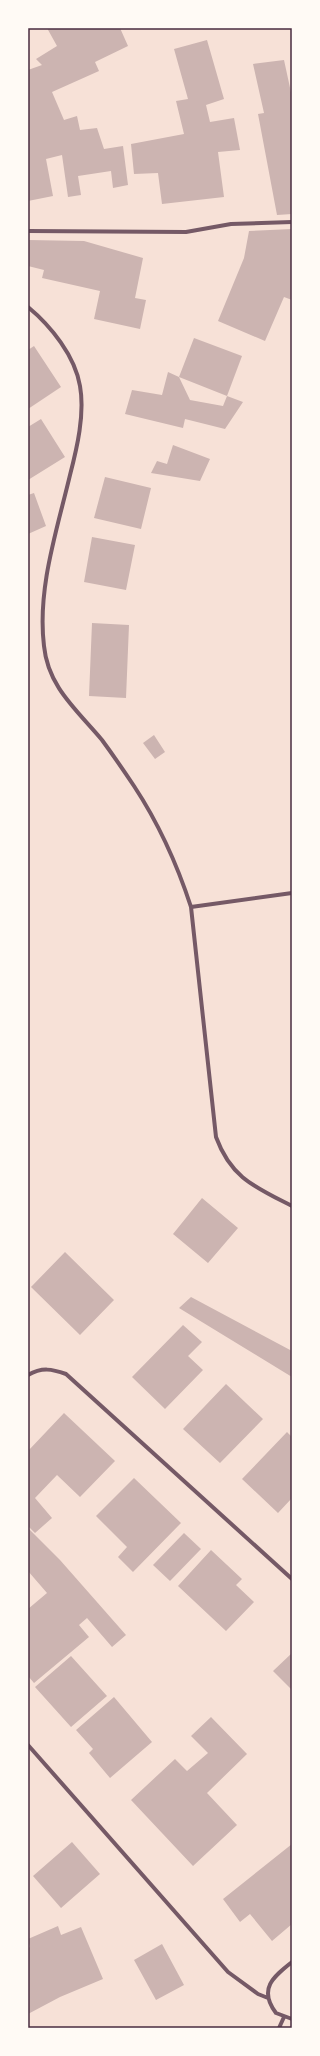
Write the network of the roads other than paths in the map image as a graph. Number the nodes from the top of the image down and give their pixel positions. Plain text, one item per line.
1 (292, 222) edge
2 (28, 231) edge
3 (28, 307) edge
4 (292, 893) edge
5 (191, 907) junction
6 (292, 1206) edge
7 (28, 1375) edge
8 (292, 1579) edge
9 (28, 1744) edge
10 (292, 1962) edge
11 (268, 1998) junction
12 (284, 2017) junction
13 (292, 2019) edge
14 (279, 2028) edge

1 - 2 street
3 - 5 street
4 - 5 street
5 - 6 street
7 - 8 street
9 - 11 street
10 - 11 street
11 - 12 street
12 - 13 street
12 - 14 street

